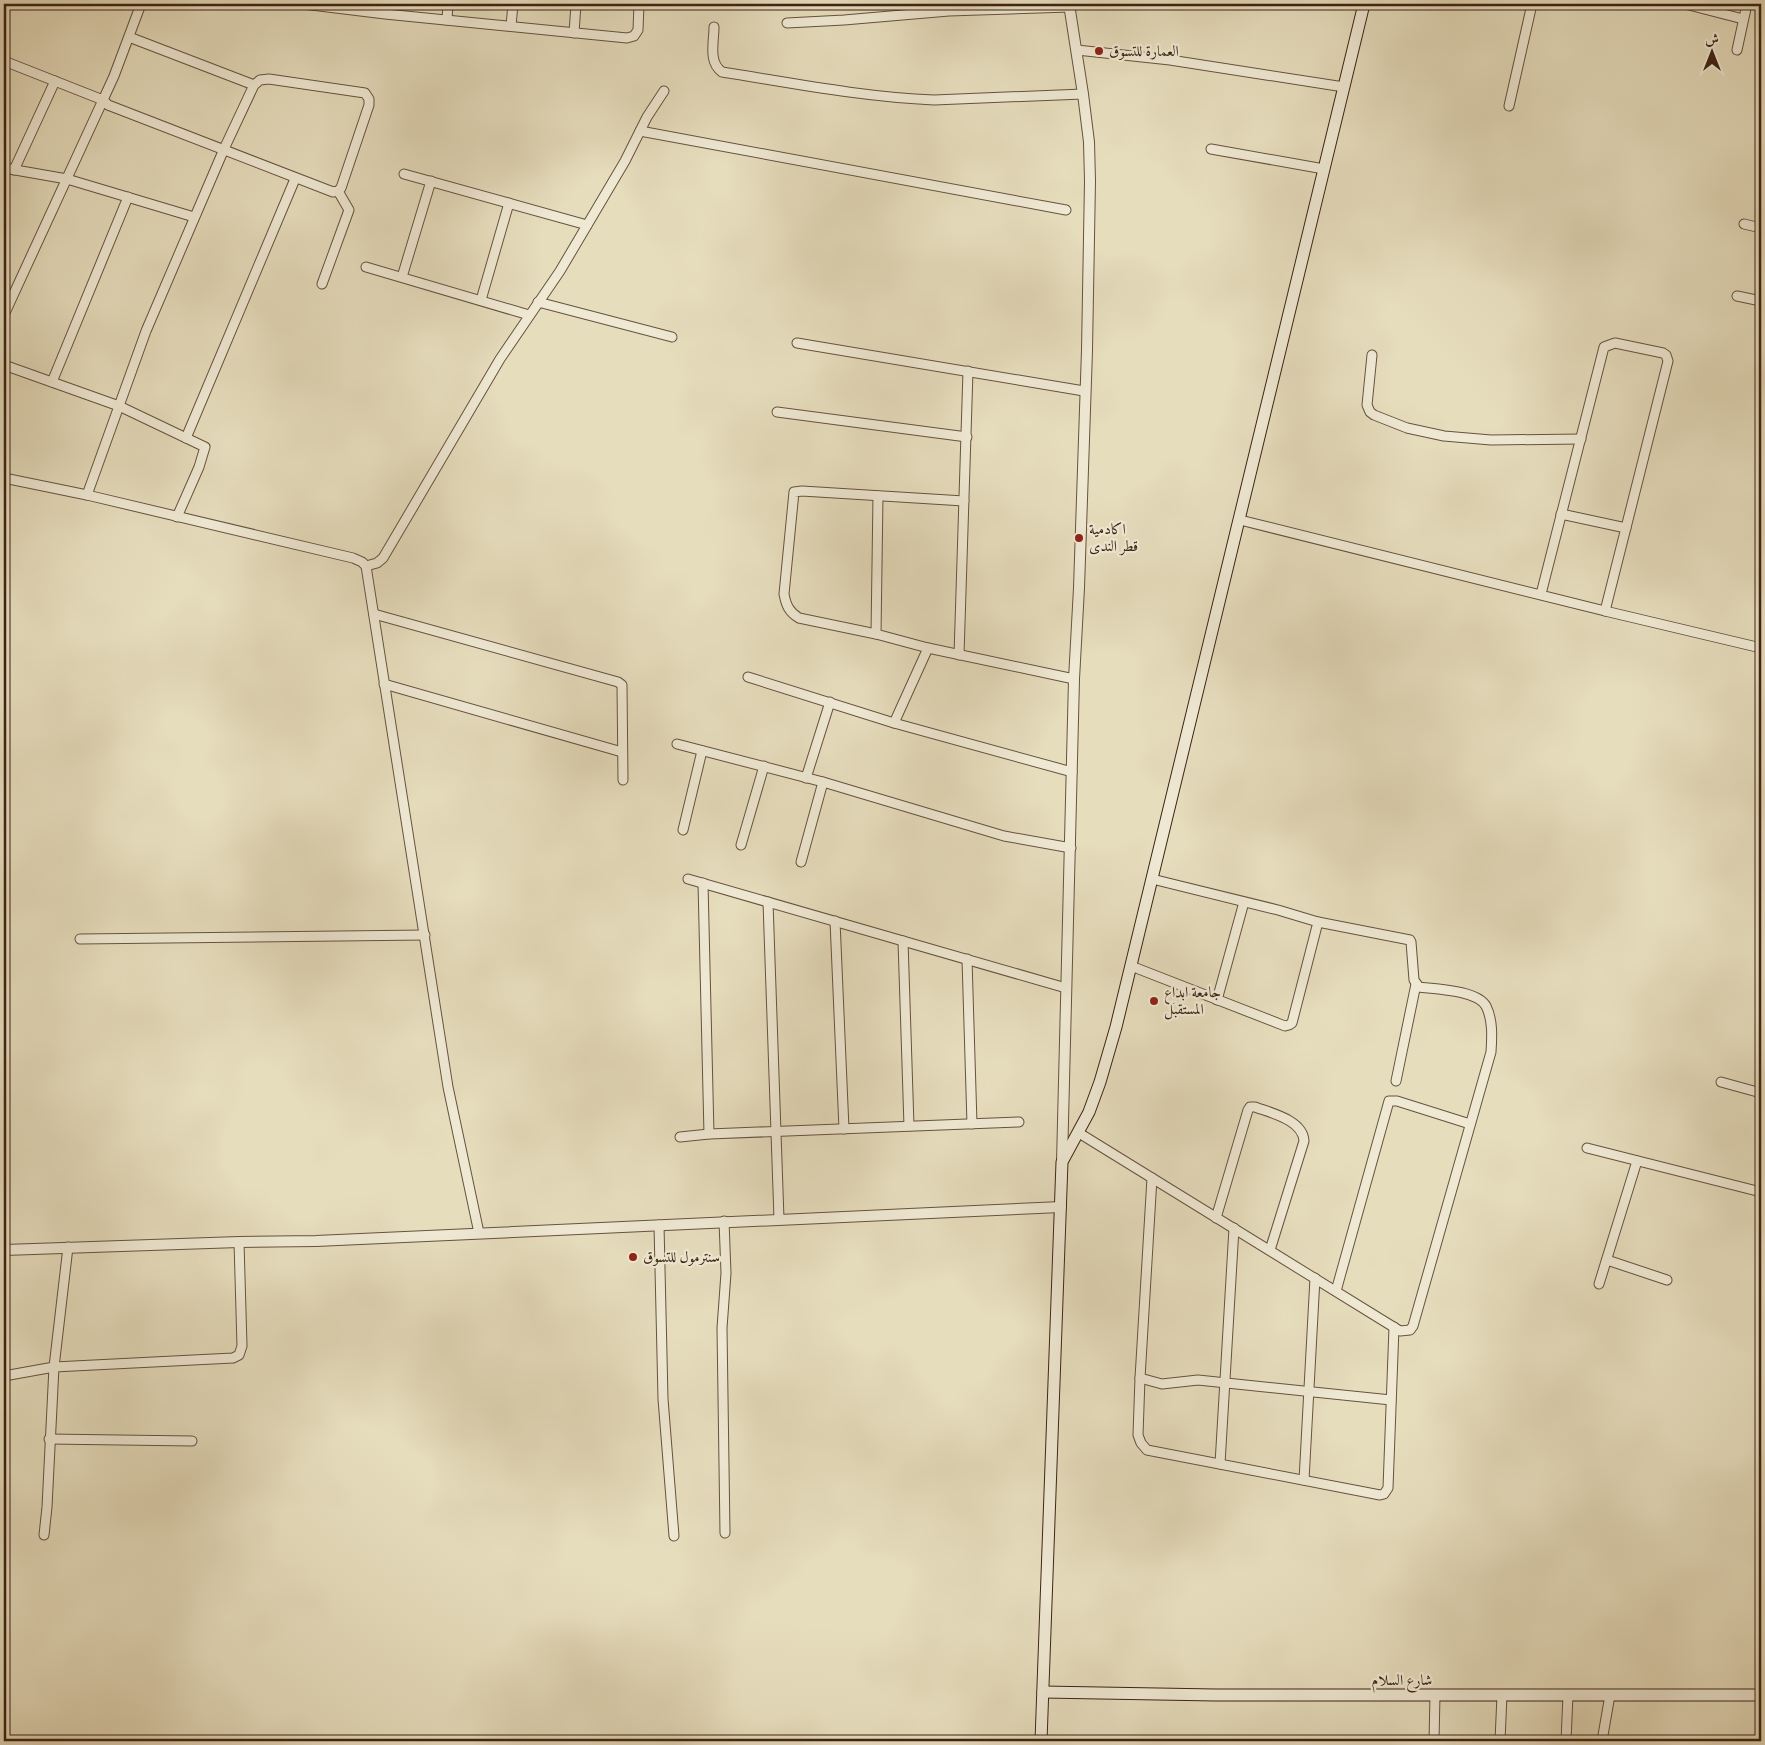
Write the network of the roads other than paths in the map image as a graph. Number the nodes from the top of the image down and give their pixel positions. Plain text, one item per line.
1 (141, 4) edge
2 (305, 4) edge
3 (385, 4) edge
4 (448, 4) edge
5 (513, 4) edge
6 (576, 4) edge
7 (639, 4) edge
8 (1364, 4) edge
9 (1532, 4) edge
10 (1684, 4) edge
11 (1747, 4) edge
12 (1070, 5) edge
13 (385, 14) junction
14 (1743, 19) junction
15 (447, 20) junction
16 (787, 23) dead end
17 (511, 26) junction
18 (714, 27) dead end
19 (574, 33) junction
20 (129, 37) junction
21 (1077, 50) junction
22 (1737, 50) dead end
23 (4, 61) edge
24 (55, 81) junction
25 (254, 85) junction
26 (1344, 87) junction
27 (664, 90) dead end
28 (1084, 94) junction
29 (103, 100) junction
30 (1509, 106) dead end
31 (640, 130) junction
32 (224, 149) junction
33 (1210, 149) dead end
34 (4, 168) edge
35 (1324, 169) junction
36 (14, 170) junction
37 (404, 174) dead end
38 (66, 179) junction
39 (295, 179) junction
40 (431, 181) junction
41 (338, 192) junction
42 (128, 197) junction
43 (508, 203) junction
44 (1066, 210) dead end
45 (194, 218) junction
46 (1744, 224) dead end
47 (587, 225) junction
48 (1761, 228) edge
49 (366, 267) dead end
50 (402, 277) junction
51 (322, 284) dead end
52 (1737, 296) dead end
53 (481, 300) junction
54 (1761, 301) edge
55 (538, 302) junction
56 (4, 313) edge
57 (529, 315) junction
58 (672, 337) dead end
59 (797, 343) dead end
60 (1372, 355) dead end
61 (4, 365) edge
62 (968, 371) junction
63 (52, 382) junction
64 (1084, 391) junction
65 (119, 406) junction
66 (777, 412) dead end
67 (967, 437) junction
68 (186, 438) junction
69 (1581, 439) junction
70 (4, 478) edge
71 (87, 495) junction
72 (878, 496) junction
73 (964, 501) junction
74 (1561, 514) junction
75 (177, 517) junction
76 (1240, 520) junction
77 (1626, 528) junction
78 (366, 566) junction
79 (1541, 594) junction
80 (1605, 610) junction
81 (374, 614) junction
82 (876, 634) junction
83 (928, 648) junction
84 (1761, 648) edge
85 (959, 655) junction
86 (748, 677) dead end
87 (1074, 678) junction
88 (384, 684) junction
89 (830, 702) junction
90 (894, 723) junction
91 (677, 744) dead end
92 (702, 751) junction
93 (622, 752) junction
94 (764, 766) junction
95 (1072, 772) junction
96 (806, 778) junction
97 (623, 780) dead end
98 (823, 782) junction
99 (682, 830) dead end
100 (741, 845) dead end
101 (1071, 848) junction
102 (801, 862) dead end
103 (688, 878) dead end
104 (1152, 879) junction
105 (703, 883) junction
106 (768, 902) junction
107 (1244, 902) junction
108 (835, 921) junction
109 (1318, 922) junction
110 (425, 935) junction
111 (80, 939) dead end
112 (903, 941) junction
113 (967, 959) junction
114 (1131, 966) junction
115 (1416, 984) junction
116 (1066, 988) junction
117 (1217, 1000) junction
118 (1396, 1081) dead end
119 (1721, 1082) dead end
120 (1761, 1093) edge
121 (1018, 1122) dead end
122 (972, 1124) junction
123 (1470, 1124) junction
124 (909, 1126) junction
125 (844, 1129) junction
126 (776, 1132) junction
127 (1079, 1133) junction
128 (709, 1134) junction
129 (680, 1137) dead end
130 (1587, 1148) dead end
131 (1637, 1161) junction
132 (1062, 1162) junction
133 (1152, 1178) junction
134 (1761, 1192) edge
135 (1061, 1207) junction
136 (1216, 1218) junction
137 (779, 1219) junction
138 (724, 1221) junction
139 (659, 1224) junction
140 (1234, 1228) junction
141 (479, 1233) junction
142 (239, 1242) junction
143 (68, 1247) junction
144 (4, 1250) edge
145 (1270, 1250) junction
146 (1607, 1260) junction
147 (1315, 1278) junction
148 (1667, 1280) dead end
149 (1599, 1284) dead end
150 (1336, 1291) junction
151 (1394, 1327) junction
152 (54, 1367) junction
153 (4, 1376) edge
154 (1140, 1378) junction
155 (1224, 1382) junction
156 (1309, 1391) junction
157 (1391, 1400) junction
158 (50, 1439) junction
159 (192, 1441) dead end
160 (1220, 1464) junction
161 (1304, 1480) junction
162 (725, 1533) dead end
163 (44, 1535) dead end
164 (674, 1536) dead end
165 (1043, 1692) junction
166 (1435, 1695) junction
167 (1502, 1695) junction
168 (1568, 1695) junction
169 (1610, 1695) junction
170 (1761, 1695) edge
171 (1041, 1741) edge
172 (1434, 1741) edge
173 (1500, 1741) edge
174 (1566, 1741) edge
175 (1602, 1741) edge

1 - 20 street
2 - 13 street
3 - 13 street
4 - 15 street
5 - 17 street
6 - 19 street
7 - 19 street
8 - 26 main road
9 - 30 street
10 - 14 street
11 - 14 street
12 - 16 street
12 - 21 street
13 - 15 street
14 - 22 street
15 - 17 street
17 - 19 street
18 - 28 street
20 - 25 street
20 - 29 street
21 - 26 street
21 - 28 street
23 - 24 street
24 - 29 street
24 - 36 street
25 - 32 street
25 - 41 street
26 - 35 main road
27 - 31 street
28 - 64 street
29 - 32 street
29 - 38 street
31 - 44 street
31 - 47 street
32 - 39 street
32 - 45 street
33 - 35 street
34 - 36 street
35 - 76 main road
36 - 38 street
37 - 40 street
38 - 42 street
38 - 56 street
39 - 41 street
39 - 68 street
40 - 43 street
40 - 50 street
41 - 51 street
42 - 45 street
42 - 63 street
43 - 47 street
43 - 53 street
45 - 65 street
46 - 48 street
47 - 55 street
49 - 50 street
50 - 53 street
52 - 54 street
53 - 57 street
55 - 57 street
55 - 58 street
57 - 78 street
59 - 62 street
60 - 69 street
61 - 63 street
62 - 64 street
62 - 67 street
63 - 65 street
64 - 87 street
65 - 68 street
65 - 71 street
66 - 67 street
67 - 73 street
68 - 75 street
69 - 74 street
69 - 77 street
70 - 71 street
71 - 75 street
72 - 73 street
72 - 82 street
72 - 82 street
73 - 85 street
74 - 77 street
74 - 79 street
75 - 78 street
76 - 79 street
76 - 104 main road
77 - 80 street
78 - 81 street
79 - 80 street
80 - 84 street
81 - 88 street
81 - 93 street
82 - 83 street
83 - 85 street
83 - 90 street
85 - 87 street
86 - 89 street
87 - 95 street
88 - 93 street
88 - 110 street
89 - 90 street
89 - 96 street
90 - 95 street
91 - 92 street
92 - 94 street
92 - 99 street
93 - 97 street
94 - 96 street
94 - 100 street
95 - 101 street
96 - 98 street
98 - 101 street
98 - 102 street
101 - 116 street
103 - 105 street
104 - 107 street
104 - 114 main road
105 - 106 street
105 - 128 street
106 - 108 street
106 - 126 street
107 - 109 street
107 - 117 street
108 - 112 street
108 - 125 street
109 - 115 street
109 - 117 street
110 - 111 street
110 - 141 street
112 - 113 street
112 - 124 street
113 - 116 street
113 - 122 street
114 - 117 street
114 - 127 main road
115 - 118 street
115 - 123 street
116 - 132 street
119 - 120 street
121 - 122 street
122 - 124 street
123 - 150 street
123 - 151 street
124 - 125 street
125 - 126 street
126 - 128 street
126 - 137 street
127 - 132 main road
127 - 133 street
128 - 129 street
130 - 131 street
131 - 134 street
131 - 146 street
132 - 135 main road
133 - 136 street
133 - 154 street
135 - 137 street
135 - 165 main road
136 - 140 street
136 - 145 street
137 - 138 street
138 - 139 street
138 - 162 street
139 - 141 street
139 - 164 street
140 - 145 street
140 - 155 street
141 - 142 street
142 - 143 street
142 - 152 street
143 - 144 street
143 - 152 street
145 - 147 street
146 - 148 street
146 - 149 street
147 - 150 street
147 - 156 street
150 - 151 street
151 - 157 street
152 - 153 street
152 - 158 street
154 - 155 street
154 - 160 street
155 - 156 street
155 - 160 street
156 - 157 street
156 - 161 street
157 - 161 street
158 - 159 street
158 - 163 street
160 - 161 street
165 - 166 main road, شارع السلام
165 - 171 main road
166 - 167 main road, شارع السلام
166 - 172 street
167 - 168 main road, شارع السلام
167 - 173 street
168 - 169 main road, شارع السلام
168 - 174 street
169 - 170 main road, شارع السلام
169 - 175 street

